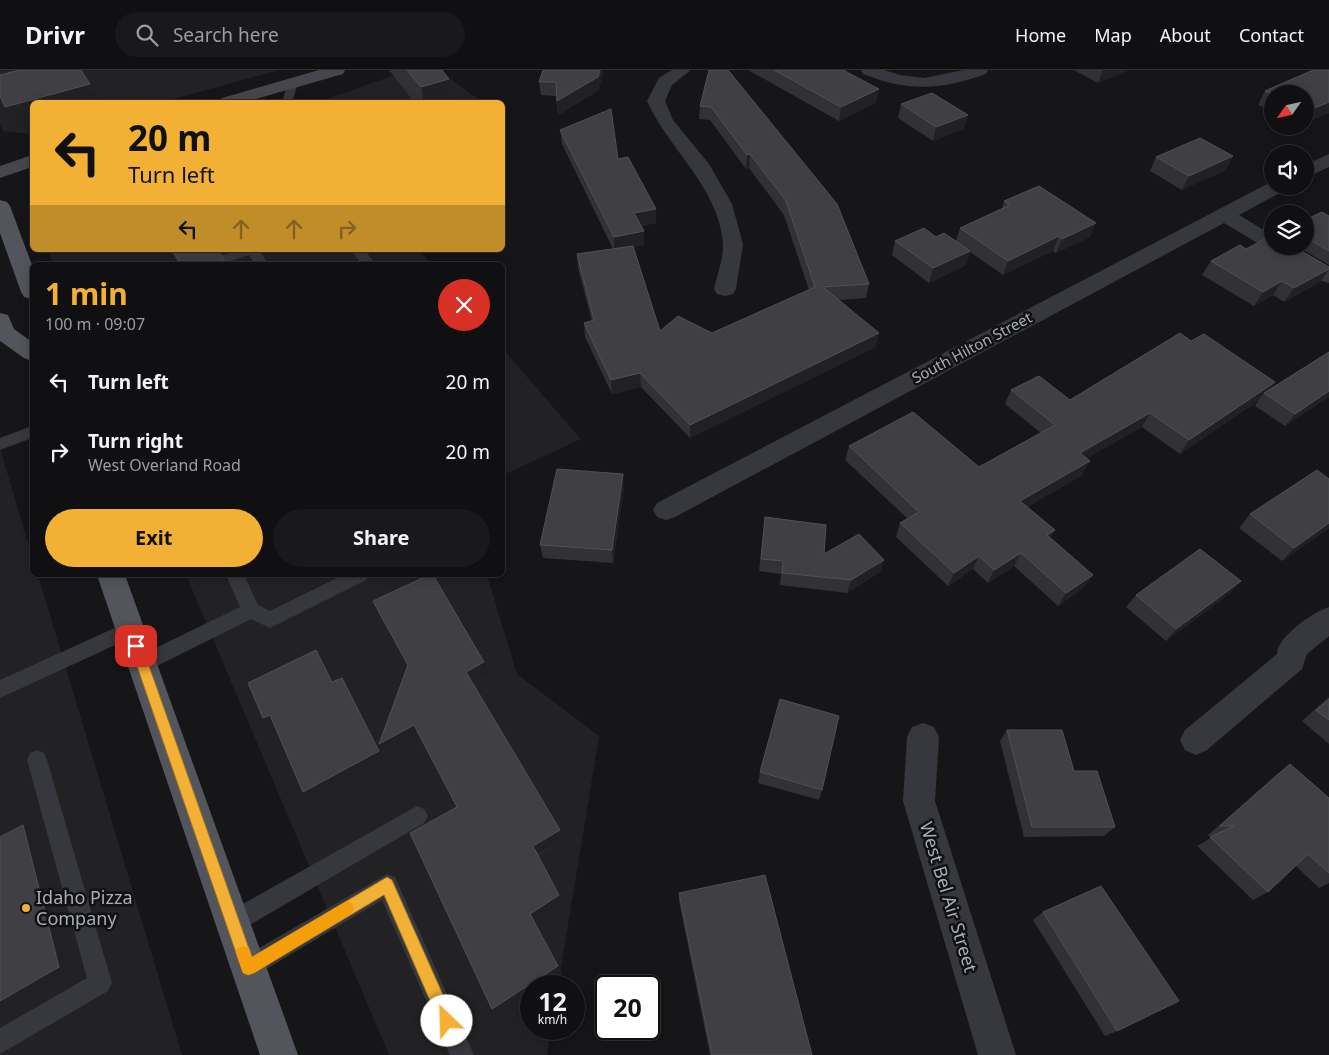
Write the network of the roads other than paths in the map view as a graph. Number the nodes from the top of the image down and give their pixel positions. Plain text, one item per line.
1 (337, 70) edge
2 (683, 70) edge
3 (869, 70) edge
4 (980, 70) edge
5 (293, 83) junction
6 (250, 100) edge
7 (289, 100) edge
8 (1329, 160) edge
9 (30, 162) edge
10 (1314, 168) edge
11 (0, 172) edge
12 (1264, 193) edge
13 (0, 206) edge
14 (1223, 214) junction
15 (1264, 238) edge
16 (246, 252) edge
17 (1293, 255) edge
18 (216, 262) edge
19 (1329, 276) edge
20 (30, 287) edge
21 (725, 289) dead end
22 (0, 320) edge
23 (30, 352) edge
24 (30, 433) edge
25 (0, 444) edge
26 (666, 510) dead end
27 (112, 577) edge
28 (236, 577) edge
29 (356, 577) edge
30 (251, 610) junction
31 (1328, 623) edge
32 (130, 629) junction
33 (142, 664) junction
34 (0, 689) edge
35 (923, 737) dead end
36 (1196, 740) dead end
37 (37, 760) dead end
38 (417, 816) dead end
39 (233, 922) junction
40 (248, 967) junction
41 (0, 1042) edge
42 (279, 1055) edge
43 (462, 1055) edge
44 (998, 1055) edge

1 - 5 main road
2 - 21 street
3 - 4 street
5 - 6 main road
5 - 7 lane
8 - 10 street
9 - 11 main road
12 - 14 street, South Hilton Street
13 - 20 main road
14 - 15 street
14 - 26 street, South Hilton Street
16 - 18 lane
17 - 19 street
22 - 23 main road
24 - 25 lane
27 - 32 main road
28 - 30 lane
29 - 30 lane
30 - 33 lane
31 - 36 street
32 - 33 main road
32 - 34 lane
33 - 39 main road
35 - 44 street, West Bel Air Street
37 - 41 lane
38 - 39 lane
39 - 40 main road
40 - 42 main road
40 - 43 lane

